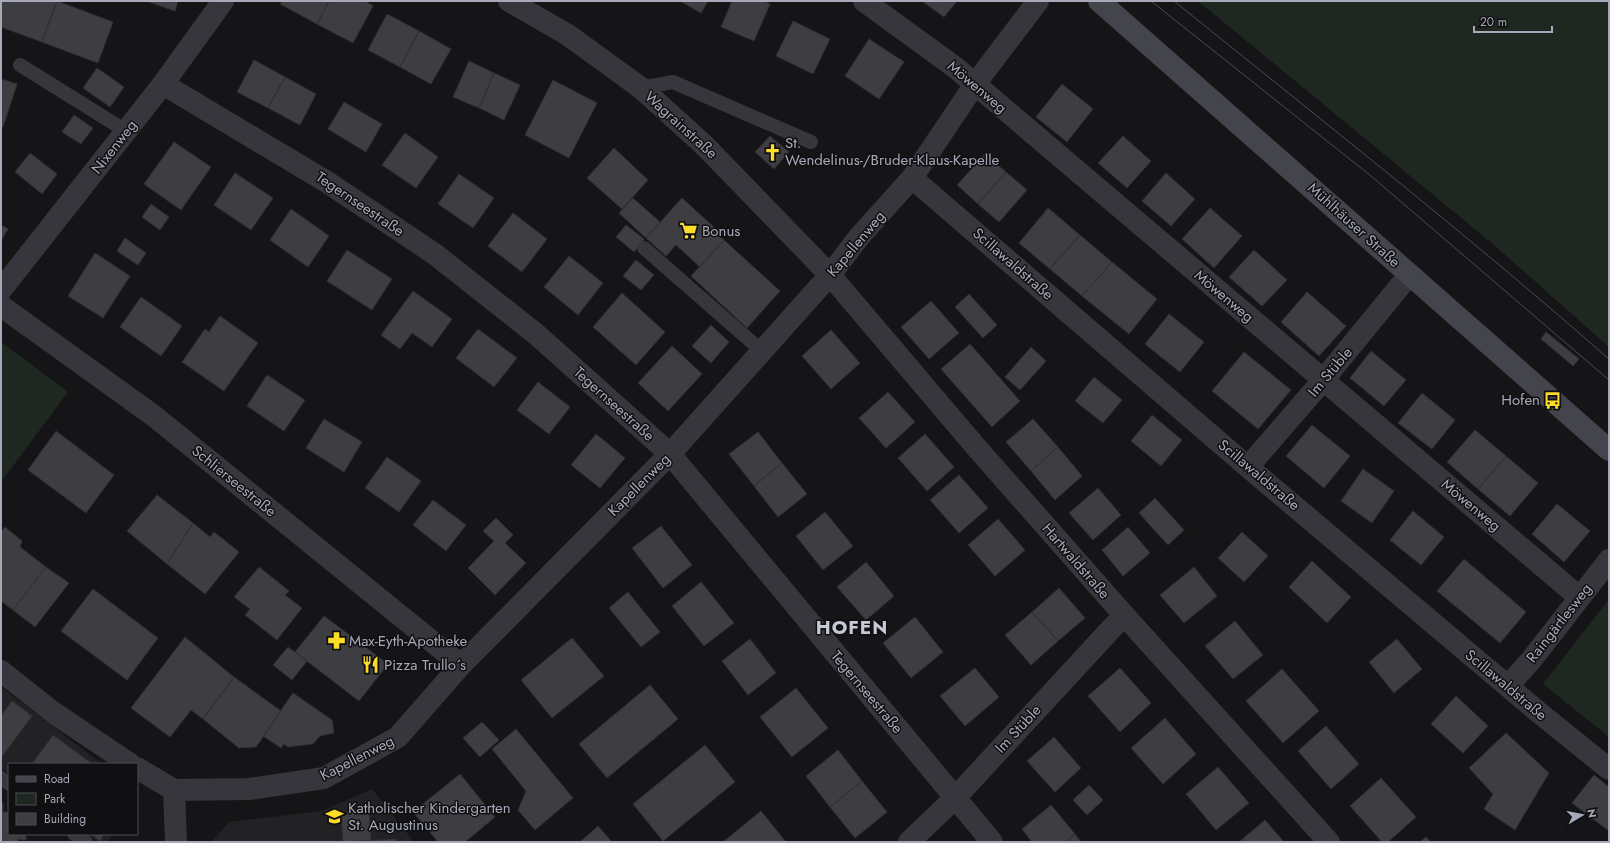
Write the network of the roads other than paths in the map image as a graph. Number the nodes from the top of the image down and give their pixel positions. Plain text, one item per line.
1 (222, 1) edge
2 (509, 1) edge
3 (864, 1) edge
4 (1038, 1) edge
5 (1099, 1) edge
6 (20, 65) dead end
7 (163, 84) junction
8 (975, 84) junction
9 (641, 88) junction
10 (126, 131) junction
11 (811, 142) dead end
12 (912, 178) junction
13 (644, 248) dead end
14 (830, 275) junction
15 (1409, 275) junction
16 (1, 290) edge
17 (1, 306) edge
18 (762, 351) junction
19 (1324, 379) junction
20 (1609, 450) edge
21 (670, 454) junction
22 (1248, 466) junction
23 (1609, 560) edge
24 (1579, 597) junction
25 (1124, 614) junction
26 (461, 665) junction
27 (1, 671) edge
28 (1508, 686) junction
29 (129, 763) edge
30 (138, 769) edge
31 (1609, 769) edge
32 (174, 790) junction
33 (955, 798) junction
34 (76, 835) edge
35 (86, 842) edge
36 (176, 842) edge
37 (910, 842) edge
38 (992, 842) edge
39 (1329, 842) edge

1 - 7 street, Nixenweg
2 - 9 street, Wagrainstraße
3 - 8 street, Möwenweg
4 - 8 street, Kapellenweg
5 - 15 main road, Mühlhäuser Straße
6 - 10 lane
7 - 10 street, Nixenweg
7 - 21 street, Tegernseestraße
8 - 12 street, Kapellenweg
8 - 19 street, Möwenweg
9 - 11 lane
9 - 14 street, Wagrainstraße
10 - 16 street, Nixenweg
12 - 14 street, Kapellenweg
12 - 22 street, Scillawaldstraße
13 - 18 lane
14 - 18 street, Kapellenweg
14 - 25 street, Hartwaldstraße
15 - 19 street, Im Stüble
15 - 20 main road, Mühlhäuser Straße
17 - 26 street, Schlierseestraße
18 - 21 street, Kapellenweg
19 - 22 street, Im Stüble
19 - 24 street, Möwenweg
21 - 26 street, Kapellenweg
21 - 33 street, Tegernseestraße
22 - 28 street, Scillawaldstraße
23 - 24 street, Raingärtlesweg
24 - 28 street, Raingärtlesweg
25 - 33 street, Im Stüble
25 - 39 street, Hartwaldstraße
26 - 32 street, Kapellenweg
27 - 29 street
28 - 31 street, Scillawaldstraße
30 - 32 street
32 - 36 street
33 - 37 street, Im Stüble
33 - 38 street, Tegernseestraße
34 - 35 lane

